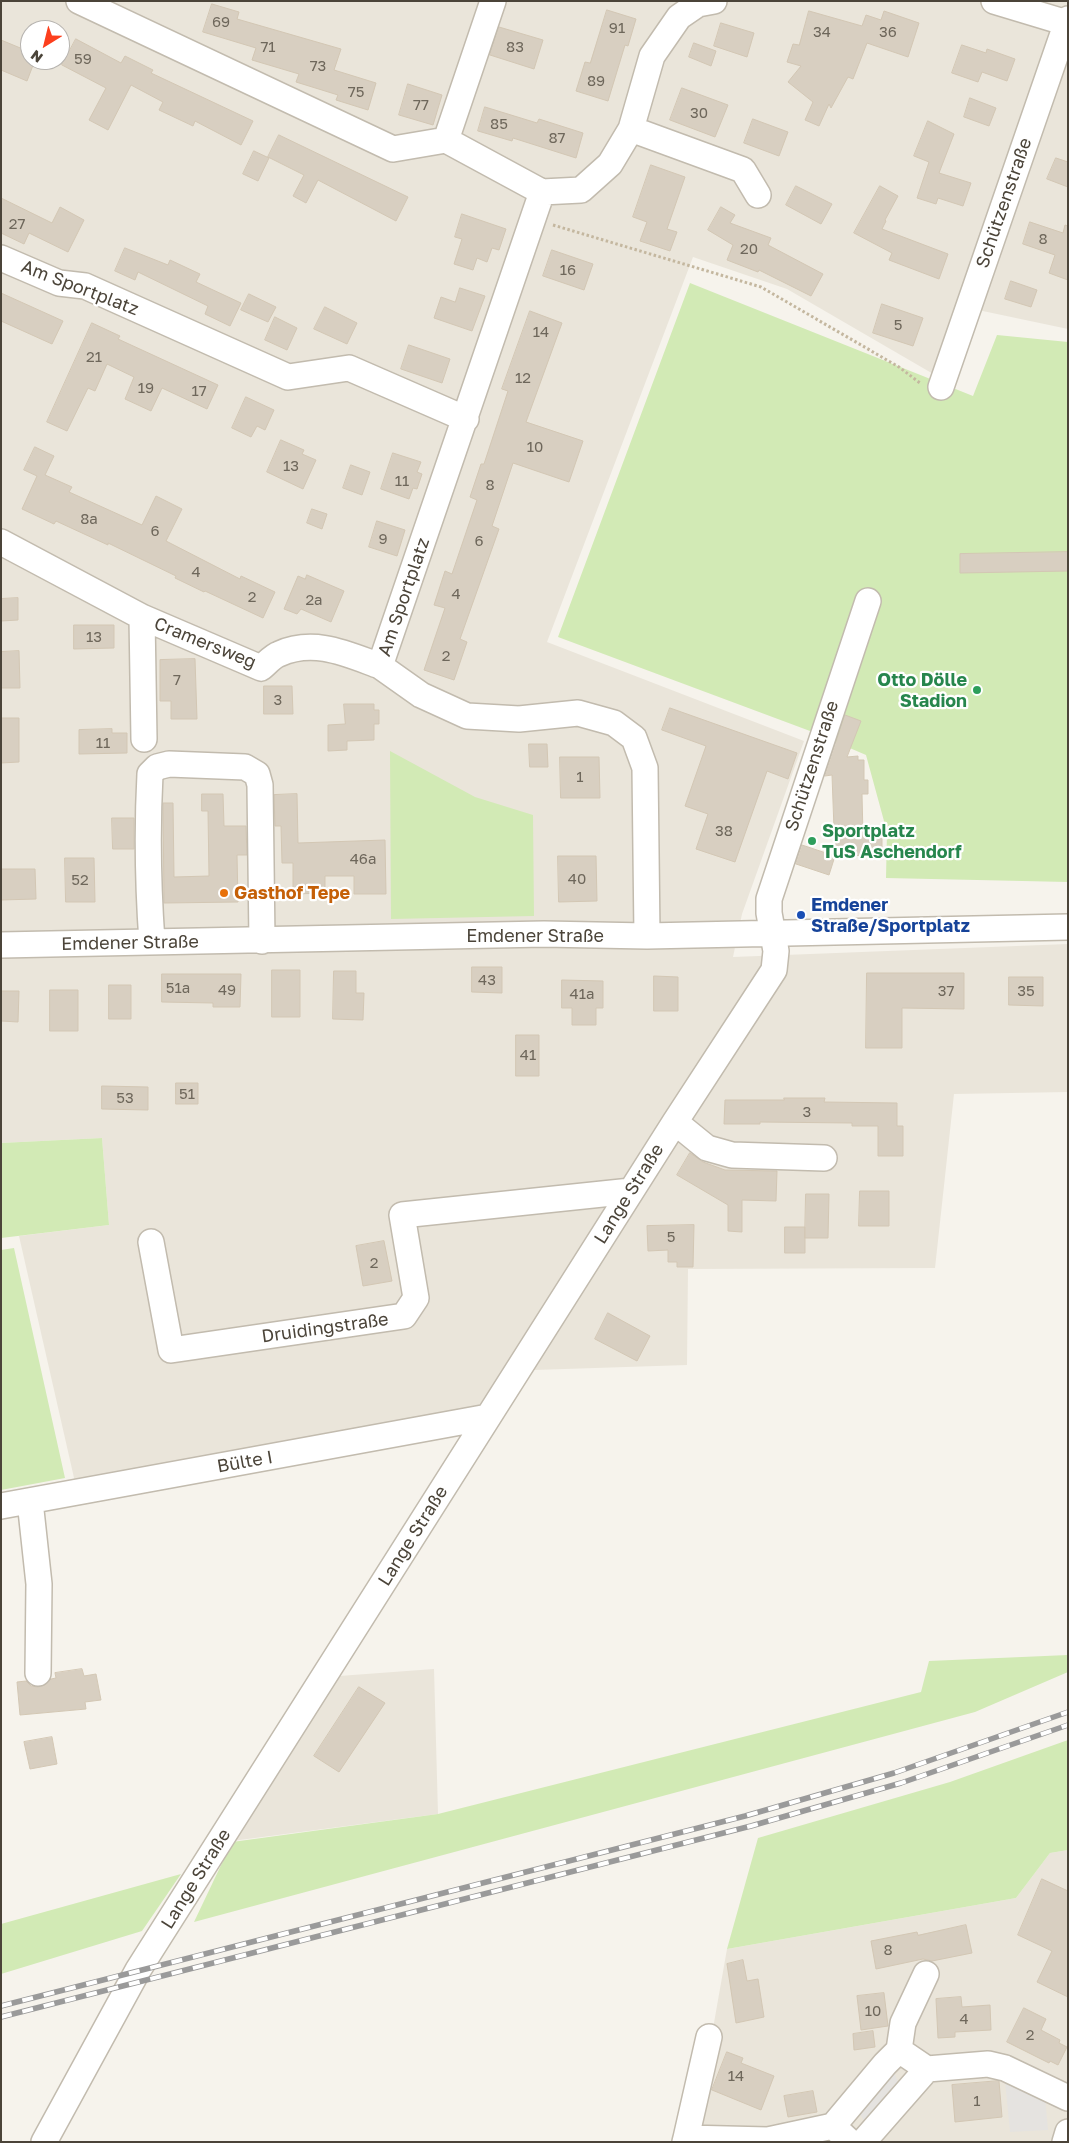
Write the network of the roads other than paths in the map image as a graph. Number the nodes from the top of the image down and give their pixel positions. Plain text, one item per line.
1 (79, 1) edge
2 (493, 1) edge
3 (714, 1) edge
4 (994, 1) edge
5 (675, 9) edge
6 (1067, 21) edge
7 (632, 129) junction
8 (446, 140) junction
9 (542, 192) junction
10 (758, 195) dead end
11 (1, 258) edge
12 (941, 387) road end
13 (466, 419) junction
14 (1, 542) edge
15 (868, 601) dead end
16 (142, 617) junction
17 (380, 666) junction
18 (144, 739) dead end
19 (1068, 927) edge
20 (774, 933) junction
21 (647, 936) junction
22 (262, 941) junction
23 (152, 942) junction
24 (1, 945) edge
25 (675, 1122) junction
26 (824, 1158) dead end
27 (631, 1191) junction
28 (151, 1242) dead end
29 (488, 1417) junction
30 (30, 1501) junction
31 (1, 1506) edge
32 (38, 1673) dead end
33 (926, 1974) dead end
34 (709, 2037) dead end
35 (899, 2050) junction
36 (927, 2069) junction
37 (1068, 2098) edge
38 (1068, 2132) edge
39 (842, 2134) edge
40 (686, 2140) edge
41 (44, 2142) edge
42 (863, 2142) edge
43 (1065, 2142) edge

1 - 8 street
2 - 8 street
3 - 5 street
4 - 6 street
5 - 7 street
6 - 12 street, Schützenstraße
7 - 9 street
7 - 10 street
8 - 9 street
9 - 13 street, Am Sportplatz
11 - 13 street, Am Sportplatz
13 - 17 street, Am Sportplatz
14 - 16 street, Cramersweg
15 - 20 street, Schützenstraße
16 - 17 street, Cramersweg
16 - 18 street, Cramersweg
17 - 21 street, Am Sportplatz
19 - 20 street, Emdener Straße
20 - 21 street, Emdener Straße
20 - 25 street, Lange Straße
21 - 22 street, Emdener Straße
22 - 23 street, Emdener Straße
22 - 23 street
23 - 24 street, Emdener Straße
25 - 26 street
25 - 27 street, Lange Straße
27 - 28 street, Druidingstraße
27 - 29 street, Lange Straße
29 - 30 street, Bülte I
29 - 41 street, Lange Straße
30 - 31 street, Bülte I
30 - 32 street
33 - 35 street
34 - 40 street
35 - 36 street
35 - 39 street
36 - 37 street
36 - 42 street
38 - 43 street
39 - 40 street

